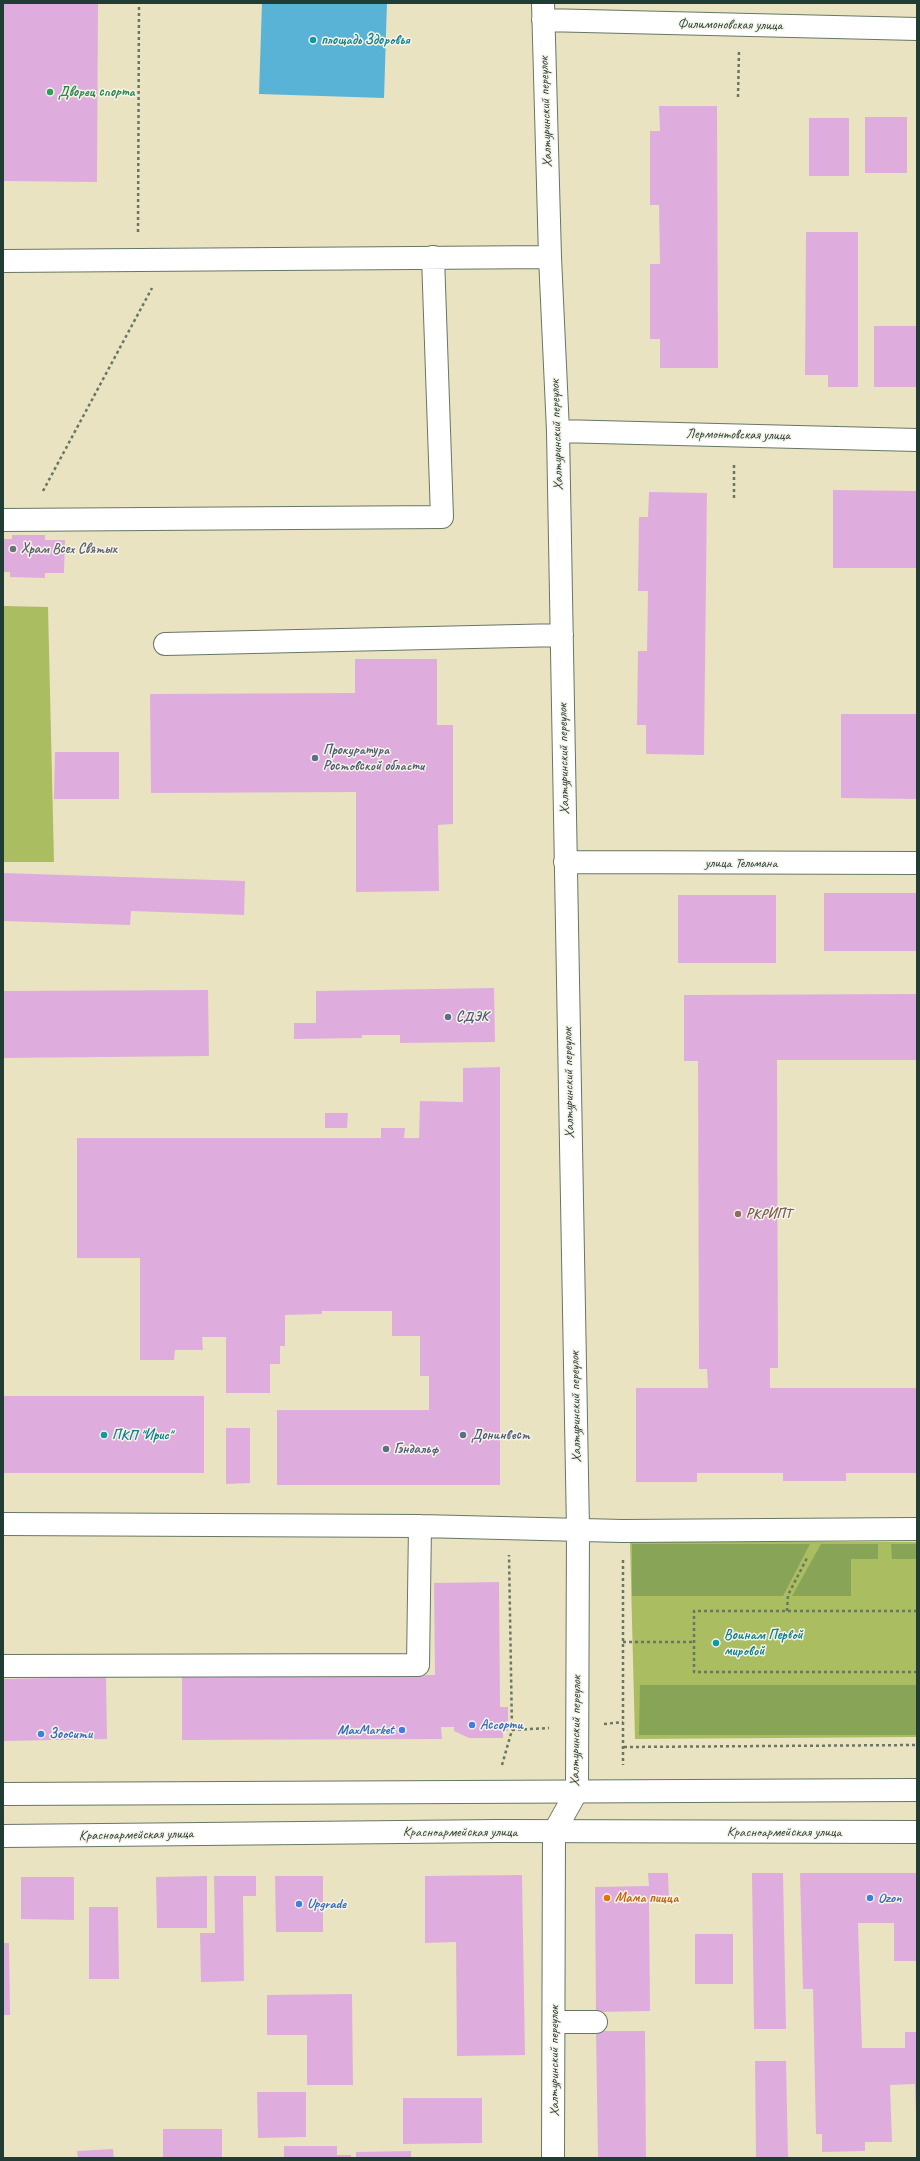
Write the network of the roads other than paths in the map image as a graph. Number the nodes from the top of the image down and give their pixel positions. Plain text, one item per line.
1 (543, 12) edge
2 (917, 29) edge
3 (433, 257) junction
4 (550, 257) junction
5 (3, 261) edge
6 (558, 431) junction
7 (917, 440) edge
8 (3, 520) edge
9 (562, 635) junction
10 (165, 644) dead end
11 (566, 862) junction
12 (917, 863) edge
13 (3, 1524) edge
14 (420, 1526) junction
15 (578, 1529) junction
16 (917, 1529) edge
17 (3, 1666) edge
18 (917, 1790) edge
19 (577, 1791) junction
20 (3, 1794) edge
21 (554, 1832) junction
22 (917, 1832) edge
23 (3, 1836) edge
24 (554, 2022) junction
25 (596, 2022) dead end
26 (553, 2158) edge

1 - 2 street, Филимоновская улица
1 - 4 street, Халтуринский переулок
3 - 4 street
3 - 5 street
3 - 8 street
4 - 6 street, Халтуринский переулок
6 - 7 street, Лермонтовская улица
6 - 9 street, Халтуринский переулок
9 - 10 street
9 - 11 street, Халтуринский переулок
11 - 12 street, улица Тельмана
11 - 15 street, Халтуринский переулок
13 - 14 street
14 - 15 street
14 - 17 street
15 - 16 street
15 - 19 street, Халтуринский переулок
18 - 19 street
19 - 20 street
19 - 21 street, Халтуринский переулок
21 - 22 street, Красноармейская улица
21 - 23 street, Красноармейская улица
21 - 24 street, Халтуринский переулок
24 - 25 street
24 - 26 street, Халтуринский переулок

